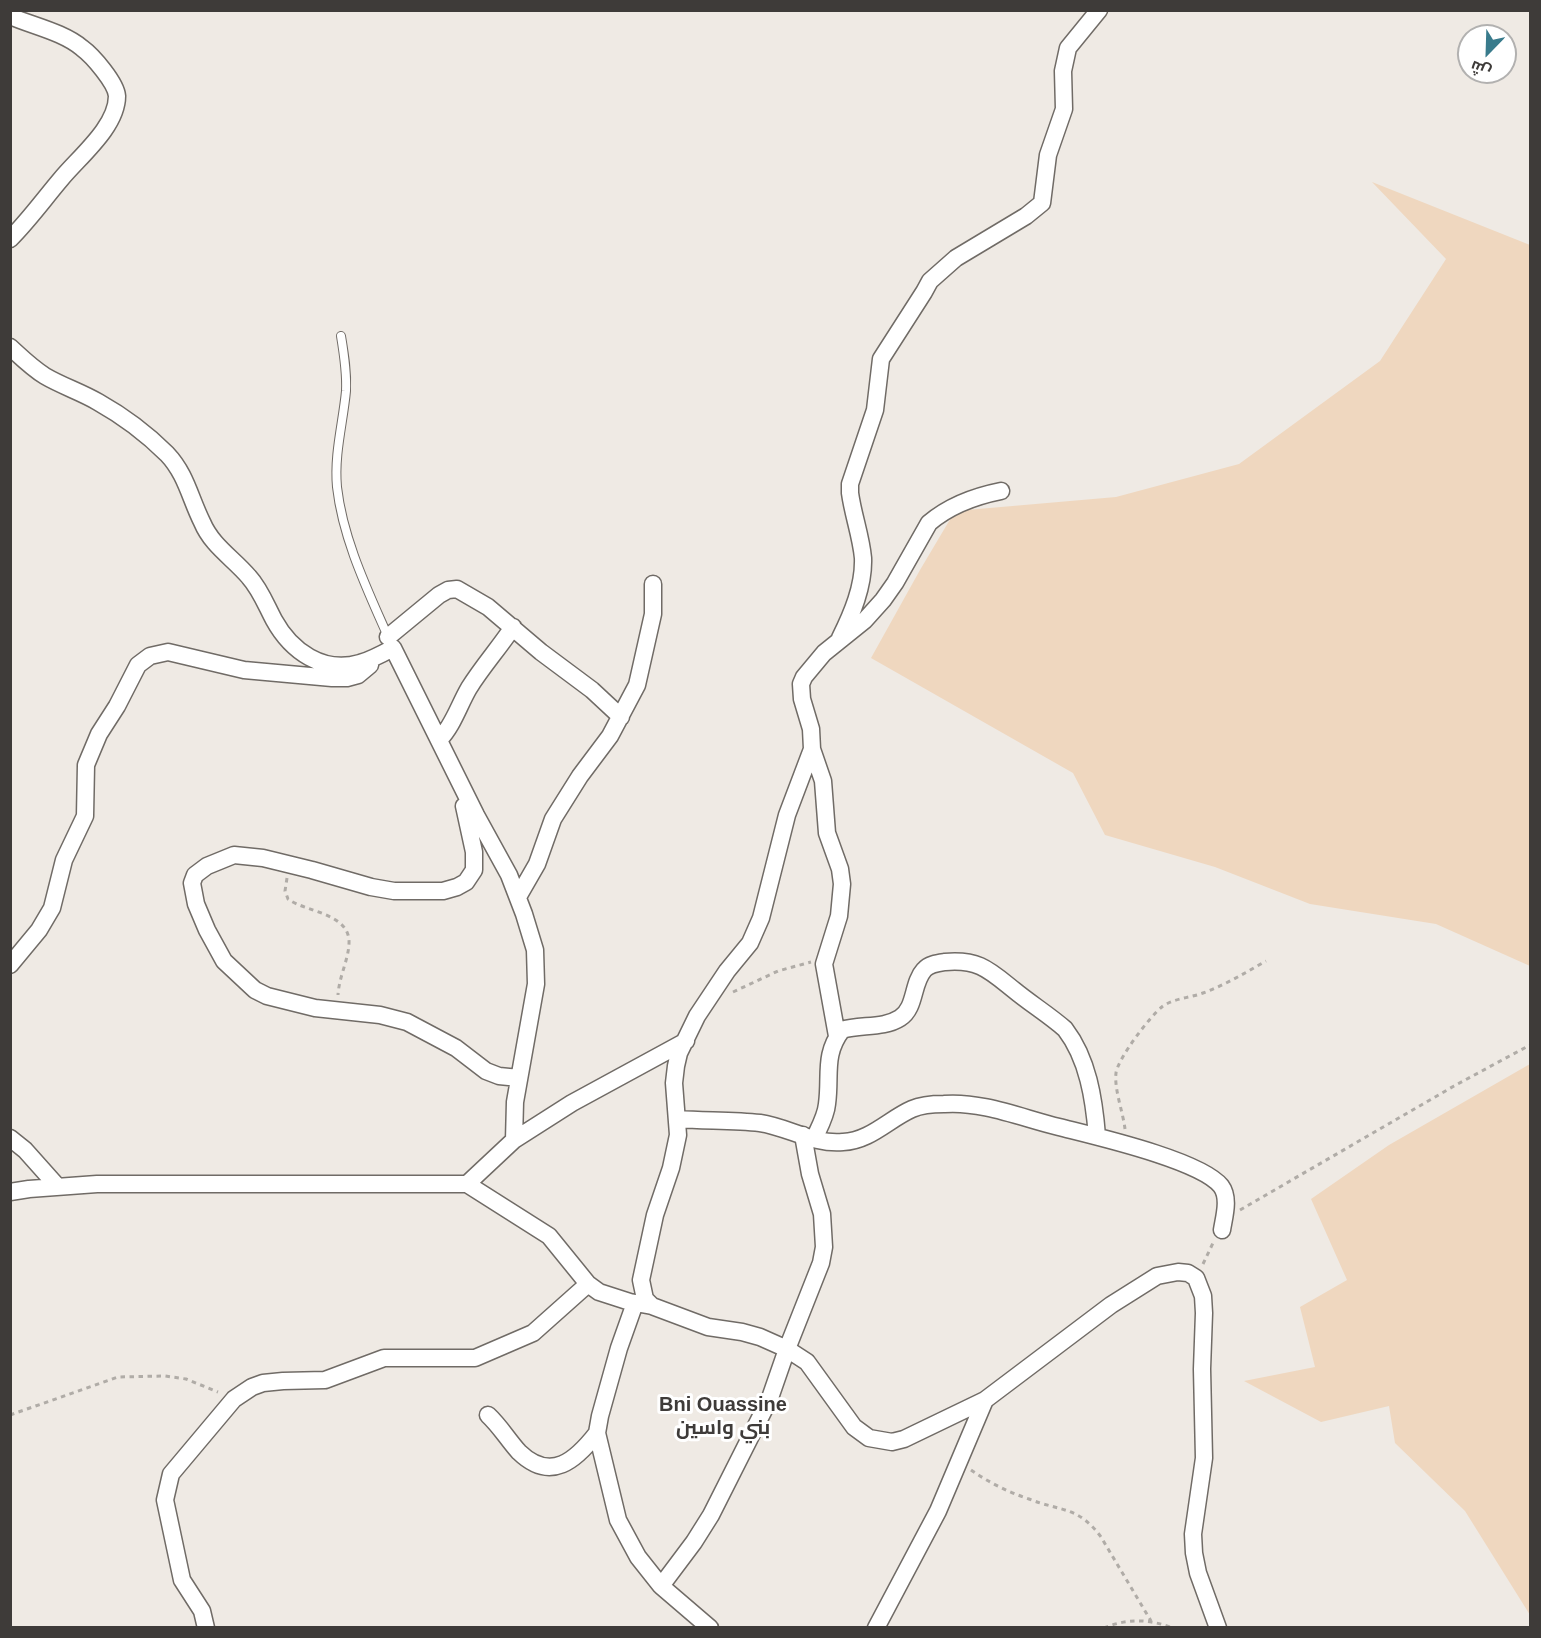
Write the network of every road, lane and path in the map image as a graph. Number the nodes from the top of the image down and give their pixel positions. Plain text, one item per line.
1 (1099, 10) edge
2 (10, 16) edge
3 (10, 239) edge
4 (341, 336) dead end
5 (10, 346) edge
6 (1001, 491) dead end
7 (653, 584) dead end
8 (513, 627) junction
9 (837, 642) junction
10 (390, 643) junction
11 (376, 657) junction
12 (621, 717) junction
13 (439, 740) junction
14 (812, 749) junction
15 (454, 771) junction
16 (290, 865) junction
17 (518, 897) junction
18 (824, 961) junction
19 (1266, 962) dead end
20 (10, 965) edge
21 (730, 994) dead end
22 (337, 1011) junction
23 (837, 1036) junction
24 (686, 1041) junction
25 (1530, 1045) edge
26 (519, 1078) junction
27 (678, 1119) junction
28 (1097, 1136) junction
29 (808, 1137) junction
30 (10, 1138) edge
31 (514, 1140) junction
32 (1128, 1145) junction
33 (467, 1184) junction
34 (57, 1187) junction
35 (10, 1192) edge
36 (1222, 1230) junction
37 (1196, 1278) junction
38 (588, 1284) junction
39 (635, 1303) junction
40 (652, 1306) junction
41 (787, 1348) junction
42 (234, 1399) junction
43 (985, 1400) junction
44 (10, 1415) edge
45 (488, 1415) dead end
46 (597, 1433) junction
47 (959, 1462) junction
48 (661, 1586) junction
49 (1151, 1621) junction
50 (206, 1628) edge
51 (710, 1628) edge
52 (876, 1628) edge
53 (1104, 1628) edge
54 (1173, 1628) edge
55 (1218, 1628) edge

1 - 9 street
2 - 3 street
4 - 10 lane
5 - 11 street
6 - 9 street
7 - 12 street
8 - 10 street
8 - 12 street
8 - 13 street
9 - 14 street
10 - 11 street
10 - 13 street
11 - 20 street
12 - 17 street
13 - 15 street
14 - 18 street
14 - 24 street
15 - 16 street
15 - 17 street
16 - 22 path
16 - 22 street
17 - 26 street
18 - 21 path
18 - 23 street
19 - 32 path
22 - 26 street
23 - 28 street
23 - 29 street
24 - 27 street
24 - 31 street
25 - 36 path
26 - 31 street
27 - 29 street
27 - 40 street
28 - 29 street
28 - 32 street
29 - 41 street
30 - 34 street
31 - 33 street
32 - 36 street
33 - 34 street
33 - 38 street
34 - 35 street
36 - 37 path
37 - 43 street
37 - 55 street
38 - 39 street
38 - 42 street
39 - 40 street
39 - 46 street
40 - 41 street
41 - 43 street
41 - 48 street
42 - 44 path
42 - 50 street
43 - 47 street
45 - 46 street
46 - 48 street
47 - 49 path
47 - 52 street
48 - 51 street
49 - 53 path
49 - 54 path

